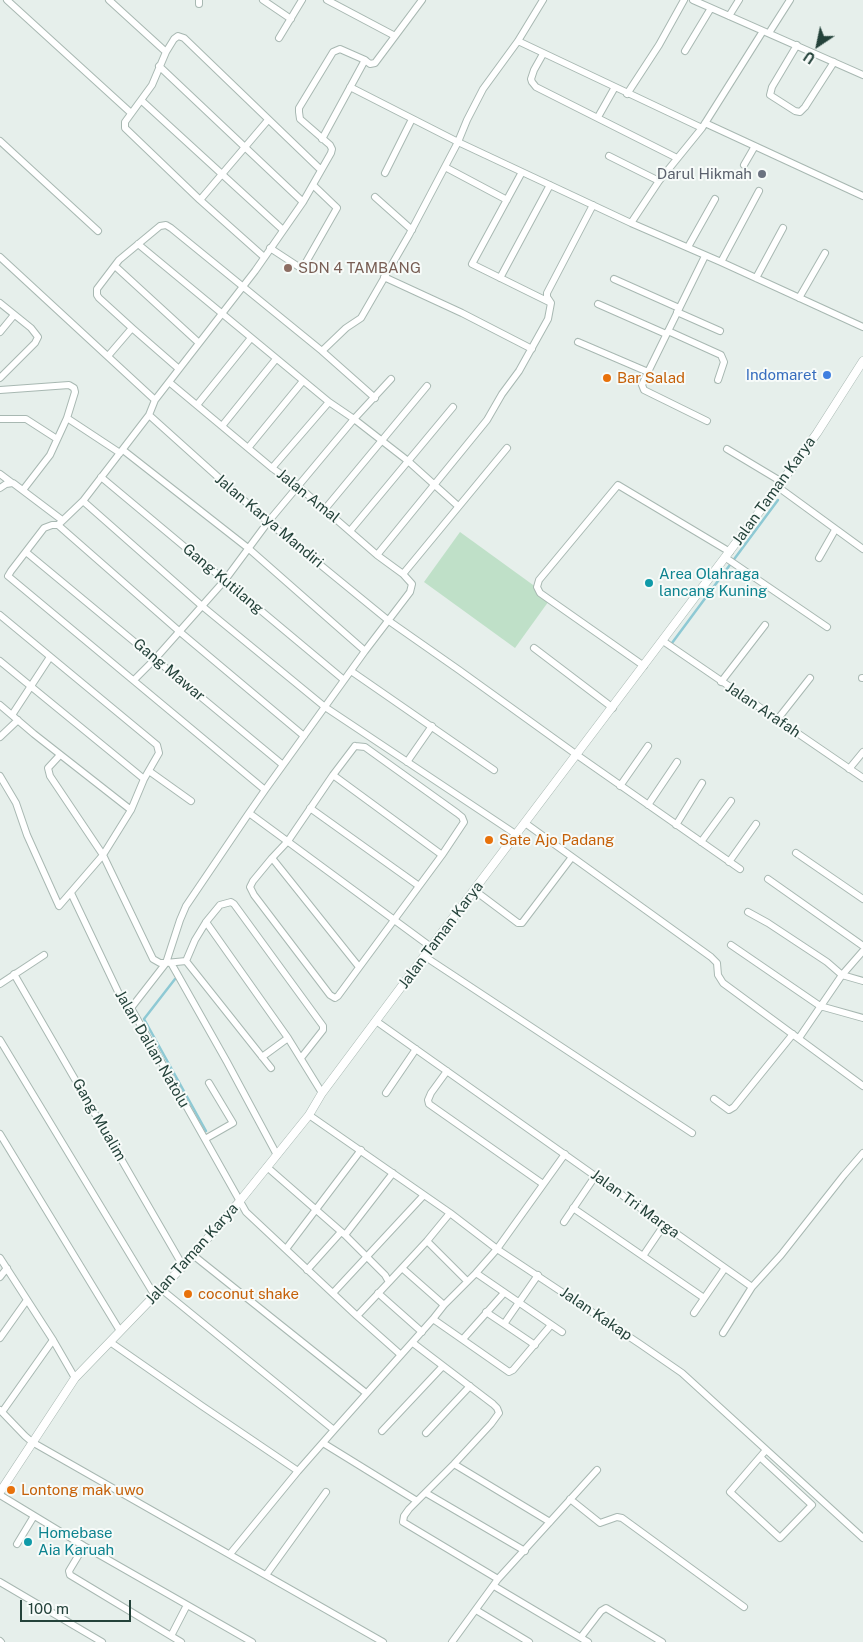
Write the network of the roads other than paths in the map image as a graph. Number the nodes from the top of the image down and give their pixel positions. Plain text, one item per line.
1 (7, 0) edge
2 (109, 0) edge
3 (302, 0) edge
4 (327, 0) edge
5 (422, 0) edge
6 (543, 0) edge
7 (684, 0) edge
8 (693, 0) edge
9 (739, 0) edge
10 (790, 0) edge
11 (266, 1) edge
12 (712, 8) junction
13 (728, 16) junction
14 (291, 19) junction
15 (766, 32) junction
16 (395, 36) junction
17 (279, 38) dead end
18 (518, 41) junction
19 (797, 45) junction
20 (686, 51) dead end
21 (166, 52) junction
22 (543, 54) junction
23 (365, 60) junction
24 (834, 62) junction
25 (159, 66) junction
26 (862, 73) edge
27 (350, 87) junction
28 (615, 87) junction
29 (627, 94) junction
30 (142, 101) junction
31 (131, 113) junction
32 (598, 117) junction
33 (412, 119) junction
34 (268, 120) junction
35 (704, 126) junction
36 (322, 139) junction
37 (0, 141) edge
38 (458, 142) junction
39 (755, 146) junction
40 (244, 148) junction
41 (609, 156) dead end
42 (677, 158) junction
43 (744, 165) dead end
44 (445, 167) junction
45 (321, 170) junction
46 (522, 172) junction
47 (385, 173) dead end
48 (222, 174) junction
49 (659, 182) junction
50 (313, 184) junction
51 (550, 185) junction
52 (759, 191) dead end
53 (863, 196) edge
54 (375, 197) dead end
55 (715, 199) dead end
56 (200, 200) junction
57 (507, 200) junction
58 (303, 202) junction
59 (594, 205) junction
60 (631, 223) junction
61 (783, 228) dead end
62 (283, 230) junction
63 (412, 230) junction
64 (98, 231) dead end
65 (138, 244) junction
66 (688, 247) junction
67 (270, 248) junction
68 (825, 253) dead end
69 (705, 256) junction
70 (0, 257) edge
71 (264, 257) junction
72 (721, 262) junction
73 (115, 266) junction
74 (384, 276) junction
75 (500, 278) junction
76 (756, 278) junction
77 (614, 279) dead end
78 (242, 287) junction
79 (799, 298) junction
80 (0, 303) edge
81 (551, 303) junction
82 (598, 304) dead end
83 (678, 310) junction
84 (221, 313) junction
85 (14, 315) junction
86 (132, 328) junction
87 (863, 328) edge
88 (720, 331) dead end
89 (0, 332) edge
90 (667, 332) junction
91 (251, 338) junction
92 (578, 342) dead end
93 (199, 343) junction
94 (532, 349) junction
95 (322, 351) junction
96 (108, 356) junction
97 (276, 359) junction
98 (863, 362) edge
99 (179, 369) junction
100 (860, 371) edge
101 (648, 372) junction
102 (0, 378) edge
103 (391, 378) dead end
104 (718, 380) dead end
105 (303, 381) junction
106 (169, 382) junction
107 (428, 386) dead end
108 (0, 390) edge
109 (375, 398) junction
110 (155, 400) junction
111 (329, 402) junction
112 (197, 406) junction
113 (453, 407) dead end
114 (149, 415) junction
115 (68, 418) junction
116 (354, 419) junction
117 (0, 420) edge
118 (707, 421) dead end
119 (222, 426) junction
120 (57, 439) junction
121 (382, 441) junction
122 (248, 448) junction
123 (507, 448) dead end
124 (727, 449) dead end
125 (122, 452) junction
126 (408, 461) junction
127 (272, 468) junction
128 (0, 474) edge
129 (101, 477) junction
130 (12, 483) junction
131 (434, 485) junction
132 (780, 485) junction
133 (299, 486) junction
134 (0, 488) edge
135 (23, 490) junction
136 (83, 501) junction
137 (458, 506) junction
138 (325, 509) junction
139 (268, 522) junction
140 (60, 523) junction
141 (835, 530) junction
142 (350, 531) junction
143 (248, 548) junction
144 (863, 549) edge
145 (26, 552) junction
146 (376, 555) junction
147 (728, 555) junction
148 (819, 558) dead end
149 (403, 574) junction
150 (225, 580) junction
151 (202, 606) junction
152 (0, 615) edge
153 (389, 621) junction
154 (765, 624) dead end
155 (827, 628) dead end
156 (180, 632) junction
157 (663, 641) junction
158 (534, 648) dead end
159 (366, 651) junction
160 (50, 657) junction
161 (156, 659) junction
162 (0, 661) edge
163 (644, 666) junction
164 (351, 670) junction
165 (810, 678) dead end
166 (134, 680) junction
167 (344, 680) junction
168 (721, 682) junction
169 (30, 686) junction
170 (0, 705) edge
171 (325, 707) junction
172 (613, 708) junction
173 (15, 718) junction
174 (777, 720) junction
175 (432, 726) junction
176 (304, 736) junction
177 (0, 737) edge
178 (648, 746) dead end
179 (863, 752) edge
180 (60, 754) junction
181 (577, 755) junction
182 (407, 762) junction
183 (677, 762) dead end
184 (283, 765) junction
185 (849, 769) junction
186 (494, 770) dead end
187 (149, 771) junction
188 (333, 775) junction
189 (0, 776) edge
190 (863, 778) edge
191 (144, 779) junction
192 (702, 782) dead end
193 (620, 786) junction
194 (263, 788) junction
195 (191, 801) dead end
196 (731, 801) dead end
197 (648, 805) junction
198 (310, 808) junction
199 (131, 810) junction
200 (249, 813) junction
201 (526, 823) junction
202 (756, 824) dead end
203 (676, 825) junction
204 (517, 834) junction
205 (288, 842) junction
206 (701, 842) junction
207 (796, 853) dead end
208 (104, 855) junction
209 (442, 855) junction
210 (572, 856) junction
211 (272, 858) junction
212 (729, 862) junction
213 (740, 869) dead end
214 (768, 879) dead end
215 (419, 886) junction
216 (474, 890) junction
217 (71, 893) junction
218 (863, 899) edge
219 (748, 912) dead end
220 (393, 920) junction
221 (206, 922) junction
222 (731, 945) dead end
223 (863, 946) edge
224 (431, 947) junction
225 (863, 951) edge
226 (44, 955) dead end
227 (424, 956) junction
228 (186, 962) junction
229 (168, 963) junction
230 (359, 967) junction
231 (14, 974) junction
232 (842, 975) junction
233 (863, 981) edge
234 (0, 984) edge
235 (820, 1006) junction
236 (131, 1008) junction
237 (863, 1018) edge
238 (376, 1021) junction
239 (796, 1036) junction
240 (288, 1038) junction
241 (0, 1040) edge
242 (416, 1049) junction
243 (262, 1057) junction
244 (301, 1058) junction
245 (272, 1068) dead end
246 (447, 1072) junction
247 (209, 1083) dead end
248 (863, 1086) edge
249 (322, 1093) junction
250 (386, 1093) dead end
251 (714, 1099) dead end
252 (309, 1116) junction
253 (692, 1133) dead end
254 (0, 1134) edge
255 (204, 1139) junction
256 (361, 1150) junction
257 (863, 1153) edge
258 (564, 1154) junction
259 (277, 1155) junction
260 (267, 1166) junction
261 (393, 1173) junction
262 (596, 1175) junction
263 (543, 1184) junction
264 (424, 1195) junction
265 (239, 1202) junction
266 (573, 1208) junction
267 (316, 1209) junction
268 (450, 1212) junction
269 (564, 1222) dead end
270 (664, 1225) junction
271 (343, 1234) junction
272 (426, 1241) junction
273 (286, 1249) junction
274 (497, 1249) junction
275 (193, 1255) junction
276 (643, 1256) junction
277 (367, 1257) junction
278 (0, 1258) edge
279 (183, 1266) junction
280 (7, 1268) junction
281 (402, 1268) junction
282 (724, 1268) junction
283 (307, 1270) junction
284 (476, 1273) junction
285 (538, 1275) junction
286 (0, 1277) edge
287 (389, 1282) junction
288 (467, 1282) junction
289 (752, 1287) junction
290 (161, 1289) junction
291 (333, 1293) junction
292 (378, 1293) junction
293 (504, 1293) junction
294 (155, 1296) junction
295 (704, 1298) junction
296 (27, 1300) junction
297 (520, 1302) junction
298 (444, 1305) junction
299 (486, 1312) junction
300 (694, 1313) dead end
301 (357, 1316) junction
302 (433, 1319) junction
303 (504, 1324) junction
304 (551, 1325) junction
305 (120, 1331) junction
306 (422, 1332) junction
307 (562, 1332) dead end
308 (723, 1332) dead end
309 (0, 1338) edge
310 (462, 1339) junction
311 (53, 1340) junction
312 (110, 1342) junction
313 (413, 1343) junction
314 (535, 1345) junction
315 (401, 1356) junction
316 (444, 1366) junction
317 (75, 1378) junction
318 (470, 1386) junction
319 (366, 1393) junction
320 (1, 1411) edge
321 (334, 1430) junction
322 (382, 1431) dead end
323 (426, 1433) dead end
324 (32, 1442) junction
325 (323, 1443) junction
326 (766, 1450) junction
327 (760, 1457) junction
328 (454, 1464) junction
329 (597, 1470) dead end
330 (298, 1471) junction
331 (326, 1492) dead end
332 (426, 1493) junction
333 (0, 1494) edge
334 (570, 1499) junction
335 (417, 1501) junction
336 (34, 1516) junction
337 (550, 1522) junction
338 (863, 1538) edge
339 (17, 1544) dead end
340 (84, 1546) junction
341 (525, 1551) junction
342 (230, 1554) junction
343 (266, 1576) junction
344 (498, 1579) junction
345 (0, 1582) edge
346 (494, 1586) junction
347 (187, 1605) junction
348 (744, 1608) dead end
349 (476, 1610) junction
350 (171, 1636) junction
351 (581, 1638) junction
352 (102, 1642) edge
353 (181, 1642) edge
354 (252, 1642) edge
355 (383, 1642) edge
356 (452, 1642) edge
357 (528, 1642) edge
358 (588, 1642) edge
359 (662, 1642) edge

1 - 31 street
2 - 21 street
3 - 14 street
4 - 16 street
5 - 16 street
6 - 18 street
7 - 29 street
8 - 12 street
9 - 13 street
10 - 15 street
11 - 14 street
12 - 13 street
12 - 20 street
13 - 15 street
14 - 17 street
15 - 19 street
15 - 35 street
16 - 23 street
18 - 22 street
18 - 38 street
19 - 24 street
19 - 24 street
21 - 25 street
21 - 34 street
22 - 28 street
22 - 32 street
23 - 27 street
23 - 36 street
24 - 26 street
25 - 30 street
25 - 40 street
27 - 33 street
27 - 36 street
28 - 29 street
28 - 32 street
29 - 35 street
30 - 31 street
30 - 48 street
31 - 56 street
32 - 42 street
33 - 38 street
33 - 47 street
34 - 40 street
34 - 45 street
35 - 39 street
35 - 42 street
36 - 45 street
37 - 64 street
38 - 44 street
38 - 46 street
39 - 43 street
39 - 53 street
40 - 48 street
40 - 58 street
41 - 49 street
42 - 49 street
44 - 57 street
44 - 63 street
45 - 50 street
46 - 51 street
46 - 57 street
48 - 56 street
48 - 62 street
49 - 60 street
50 - 58 street
50 - 67 street
51 - 59 street
51 - 75 street
52 - 72 street
54 - 63 street
55 - 66 street
56 - 71 street
57 - 75 street
58 - 62 street
59 - 60 street
59 - 81 street
60 - 66 street
61 - 76 street
62 - 67 street
63 - 74 street
65 - 73 street
65 - 78 street
65 - 84 street
66 - 69 street
67 - 71 street
68 - 79 street
69 - 72 street
69 - 83 street
70 - 96 street
71 - 78 street
72 - 76 street
73 - 86 street
73 - 93 street
74 - 94 street
74 - 95 street
75 - 81 street
76 - 79 street
77 - 83 street
78 - 84 street
78 - 95 street
79 - 87 street
80 - 85 street
81 - 94 street
82 - 90 street
83 - 88 street
83 - 90 street
84 - 91 street
84 - 93 street
85 - 89 street
85 - 102 street
86 - 96 street
86 - 99 street
90 - 101 street
90 - 104 street
91 - 97 street
91 - 112 street
92 - 101 street
93 - 99 street
94 - 131 street
95 - 109 street
96 - 110 street
97 - 105 street
97 - 119 street
98 - 100 street, Jalan Taman Karya
99 - 106 street
100 - 132 street, Jalan Taman Karya
101 - 118 street
103 - 109 street
105 - 111 street
105 - 122 street
106 - 110 street
106 - 112 street, Jalan Amal
107 - 121 street
108 - 115 street
109 - 116 street
110 - 114 street
111 - 116 street
111 - 127 street
112 - 119 street, Jalan Amal
113 - 126 street
114 - 125 street
114 - 139 street, Jalan Karya Mandiri
115 - 120 street
115 - 125 street
116 - 121 street
116 - 133 street
117 - 120 street
119 - 122 street, Jalan Amal
120 - 135 street
121 - 126 street
121 - 138 street
122 - 127 street, Jalan Amal
123 - 137 street
124 - 132 street
125 - 129 street
125 - 143 street
126 - 131 street
126 - 142 street
127 - 133 street, Jalan Amal
128 - 130 street
129 - 136 street
129 - 150 street, Gang Kutilang
130 - 134 street
130 - 135 street
131 - 137 street
131 - 146 street
132 - 141 street
132 - 147 street, Jalan Taman Karya
133 - 138 street, Jalan Amal
133 - 139 street
135 - 140 street
136 - 140 street
136 - 151 street
137 - 149 street
138 - 142 street, Jalan Amal
139 - 143 street
139 - 153 street, Jalan Karya Mandiri
140 - 145 street
140 - 156 street
141 - 144 street
141 - 148 street
142 - 146 street, Jalan Amal
143 - 150 street
143 - 159 street
145 - 161 street, Gang Mawar
145 - 166 street
146 - 149 street, Jalan Amal
147 - 155 street
147 - 157 street, Jalan Taman Karya
147 - 163 street
149 - 153 street
150 - 151 street
150 - 167 street, Gang Kutilang
151 - 156 street
151 - 171 street
152 - 160 street
153 - 159 street
153 - 181 street, Jalan Karya Mandiri
154 - 168 street
156 - 161 street
156 - 176 street
157 - 163 street, Jalan Taman Karya
157 - 168 street, Jalan Arafah
158 - 172 street
159 - 164 street
160 - 169 street
160 - 187 street
161 - 166 street
161 - 184 street, Gang Mawar
162 - 169 street
163 - 172 street, Jalan Taman Karya
164 - 167 street
164 - 175 street
165 - 174 street
166 - 194 street
167 - 171 street
168 - 174 street, Jalan Arafah
169 - 173 street
169 - 191 street
170 - 173 street
171 - 176 street
171 - 182 street
172 - 181 street, Jalan Taman Karya
173 - 177 street
173 - 180 street
174 - 185 street, Jalan Arafah
175 - 182 street
175 - 186 street
176 - 184 street
178 - 193 street
179 - 185 street
180 - 199 street
180 - 208 street
181 - 193 street, Jalan Karya Mandiri
181 - 201 street, Jalan Taman Karya
182 - 204 street
183 - 197 street
184 - 194 street
185 - 190 street, Jalan Arafah
187 - 191 street
187 - 195 street
188 - 198 street
188 - 209 street
188 - 209 street
189 - 217 street
191 - 199 street
192 - 203 street
193 - 197 street, Jalan Karya Mandiri
194 - 200 street
196 - 206 street
197 - 203 street, Jalan Karya Mandiri
198 - 205 street
198 - 215 street
199 - 208 street
200 - 205 street
200 - 229 street
201 - 204 street, Jalan Taman Karya
201 - 210 street
202 - 212 street
203 - 206 street, Jalan Karya Mandiri
204 - 216 street, Jalan Taman Karya
205 - 211 street
205 - 220 street
206 - 212 street, Jalan Karya Mandiri
207 - 218 street
208 - 217 street
208 - 229 street
209 - 215 street
210 - 216 street
210 - 239 street
211 - 230 street
211 - 230 street
212 - 213 street, Jalan Karya Mandiri
214 - 223 street
215 - 220 street
216 - 224 street, Jalan Taman Karya
217 - 236 street, Jalan Dalian Natolu
219 - 232 street
220 - 224 street
220 - 230 street
221 - 228 street
221 - 240 street
221 - 244 street
222 - 235 street
224 - 227 street, Jalan Taman Karya
225 - 232 street
226 - 231 street
227 - 238 street, Jalan Taman Karya
227 - 253 street
228 - 229 street
228 - 243 street
229 - 236 street
229 - 259 street
231 - 234 street
231 - 279 street, Gang Mualim
232 - 233 street
232 - 235 street
235 - 237 street
235 - 239 street
236 - 255 street, Jalan Dalian Natolu
238 - 242 street, Jalan Tri Marga
238 - 249 street, Jalan Taman Karya
239 - 248 street
239 - 251 street
240 - 243 street
240 - 244 street
241 - 294 street
242 - 246 street, Jalan Tri Marga
242 - 250 street
243 - 245 street
244 - 249 street
246 - 258 street, Jalan Tri Marga
246 - 263 street
247 - 255 street
249 - 252 street, Jalan Taman Karya
252 - 256 street, Jalan Kakap
252 - 259 street, Jalan Taman Karya
254 - 305 street
255 - 265 street, Jalan Dalian Natolu
256 - 261 street, Jalan Kakap
256 - 267 street
257 - 289 street
258 - 262 street, Jalan Tri Marga
258 - 263 street
259 - 260 street, Jalan Taman Karya
260 - 265 street, Jalan Taman Karya
260 - 267 street
261 - 264 street, Jalan Kakap
261 - 271 street
262 - 266 street
262 - 270 street, Jalan Tri Marga
263 - 274 street
264 - 268 street, Jalan Kakap
264 - 277 street
265 - 273 street, Jalan Dalian Natolu
265 - 275 street, Jalan Taman Karya
266 - 269 street
266 - 276 street
267 - 271 street
267 - 273 street
268 - 272 street
268 - 274 street, Jalan Kakap
270 - 276 street
270 - 282 street, Jalan Tri Marga
271 - 277 street
271 - 283 street
272 - 281 street
272 - 288 street
273 - 283 street, Jalan Dalian Natolu
274 - 284 street
274 - 285 street, Jalan Kakap
275 - 279 street, Jalan Taman Karya
275 - 319 street
276 - 295 street
277 - 287 street
277 - 291 street
278 - 280 street
279 - 290 street, Jalan Taman Karya
280 - 286 street
280 - 296 street
281 - 287 street
281 - 298 street
282 - 289 street, Jalan Tri Marga
282 - 295 street
283 - 291 street, Jalan Dalian Natolu
284 - 288 street
284 - 293 street
285 - 297 street
285 - 326 street, Jalan Kakap
287 - 292 street
288 - 298 street
289 - 308 street
290 - 294 street, Jalan Taman Karya
290 - 321 street
291 - 301 street, Jalan Dalian Natolu
292 - 301 street
292 - 306 street
293 - 297 street
293 - 299 street
294 - 305 street, Jalan Taman Karya
295 - 300 street
296 - 309 street
296 - 311 street
297 - 303 street
297 - 304 street
298 - 302 street
299 - 303 street
299 - 310 street
301 - 315 street, Jalan Dalian Natolu
302 - 306 street
302 - 310 street
303 - 314 street
304 - 307 street
304 - 314 street
305 - 312 street, Jalan Taman Karya
306 - 313 street
310 - 314 street
311 - 317 street
311 - 320 street
312 - 317 street, Jalan Taman Karya
312 - 330 street
313 - 315 street
313 - 316 street
315 - 319 street
316 - 318 street
316 - 322 street
317 - 324 street, Jalan Taman Karya
318 - 323 street
318 - 328 street
319 - 321 street
320 - 324 street
321 - 325 street
324 - 333 street, Jalan Taman Karya
324 - 342 street
325 - 330 street
325 - 335 street
326 - 327 street
326 - 338 street, Jalan Kakap
327 - 327 street
328 - 332 street
328 - 337 street
329 - 334 street
330 - 342 street
331 - 343 street
332 - 335 street
332 - 341 street
333 - 336 street
334 - 337 street
334 - 348 street
335 - 344 street
336 - 339 street
336 - 340 street
337 - 341 street
340 - 347 street
340 - 350 street
341 - 344 street
342 - 343 street
343 - 355 street
344 - 346 street
345 - 352 street
346 - 349 street
346 - 351 street
347 - 350 street
347 - 354 street
349 - 356 street
349 - 357 street
350 - 353 street
351 - 358 street
351 - 359 street

